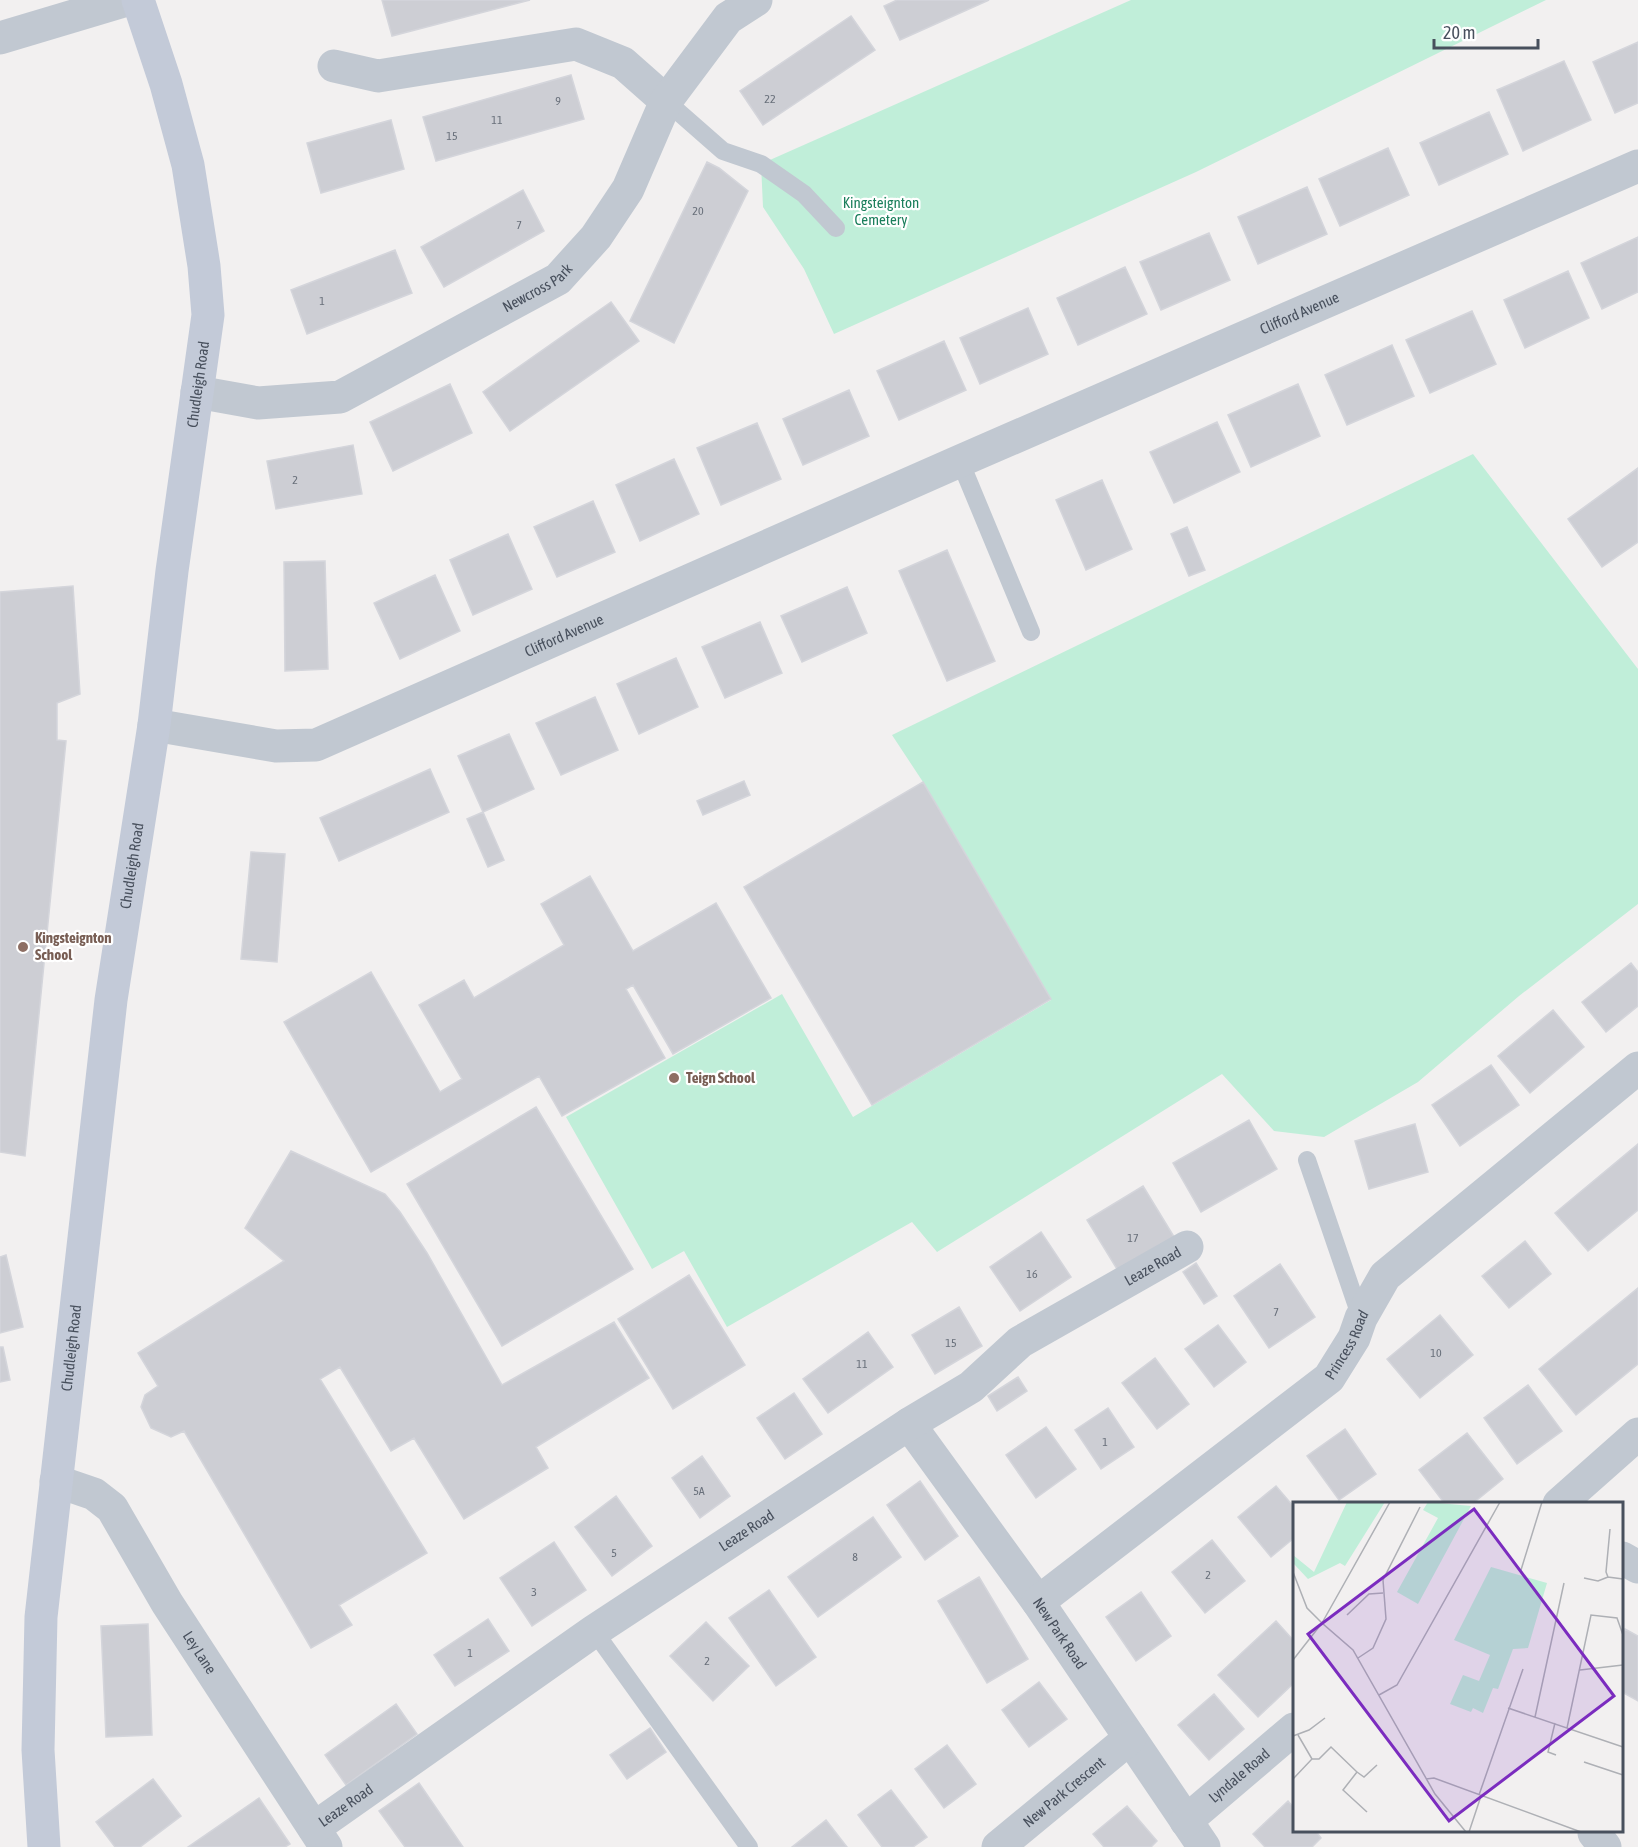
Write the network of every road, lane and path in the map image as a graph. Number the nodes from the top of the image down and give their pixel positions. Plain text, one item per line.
1 (127, 0) edge
2 (138, 0) edge
3 (739, 5) edge
4 (0, 38) edge
5 (334, 66) dead end
6 (666, 101) junction
7 (1638, 166) edge
8 (836, 228) dead end
9 (198, 392) junction
10 (960, 460) junction
11 (1031, 632) dead end
12 (154, 725) junction
13 (1638, 1068) edge
14 (1307, 1160) dead end
15 (1187, 1247) dead end
16 (1361, 1318) junction
17 (909, 1424) junction
18 (1638, 1434) edge
19 (56, 1480) junction
20 (1560, 1502) edge
21 (1623, 1559) edge
22 (1638, 1568) edge
23 (1038, 1602) junction
24 (594, 1631) junction
25 (1293, 1730) edge
26 (1130, 1738) junction
27 (1195, 1834) edge
28 (322, 1842) edge
29 (44, 1847) edge
30 (749, 1847) edge
31 (998, 1847) edge

1 - 4 street
2 - 9 main road, Chudleigh Road
3 - 6 street, Newcross Park
5 - 6 street
6 - 8 lane
6 - 9 street, Newcross Park
7 - 10 street, Clifford Avenue
9 - 12 main road, Chudleigh Road
10 - 11 lane
10 - 12 street, Clifford Avenue
12 - 19 main road, Chudleigh Road
13 - 16 street, Princess Road
14 - 16 lane
15 - 17 street, Leaze Road
16 - 23 street, Princess Road
17 - 23 street, New Park Road
17 - 24 street, Leaze Road
18 - 20 street
19 - 28 street, Ley Lane
19 - 29 main road, Chudleigh Road
21 - 22 street
23 - 26 street, New Park Road
24 - 28 street, Leaze Road
24 - 30 lane
25 - 27 street, Lyndale Road
26 - 27 street, New Park Road
26 - 31 street, New Park Crescent

